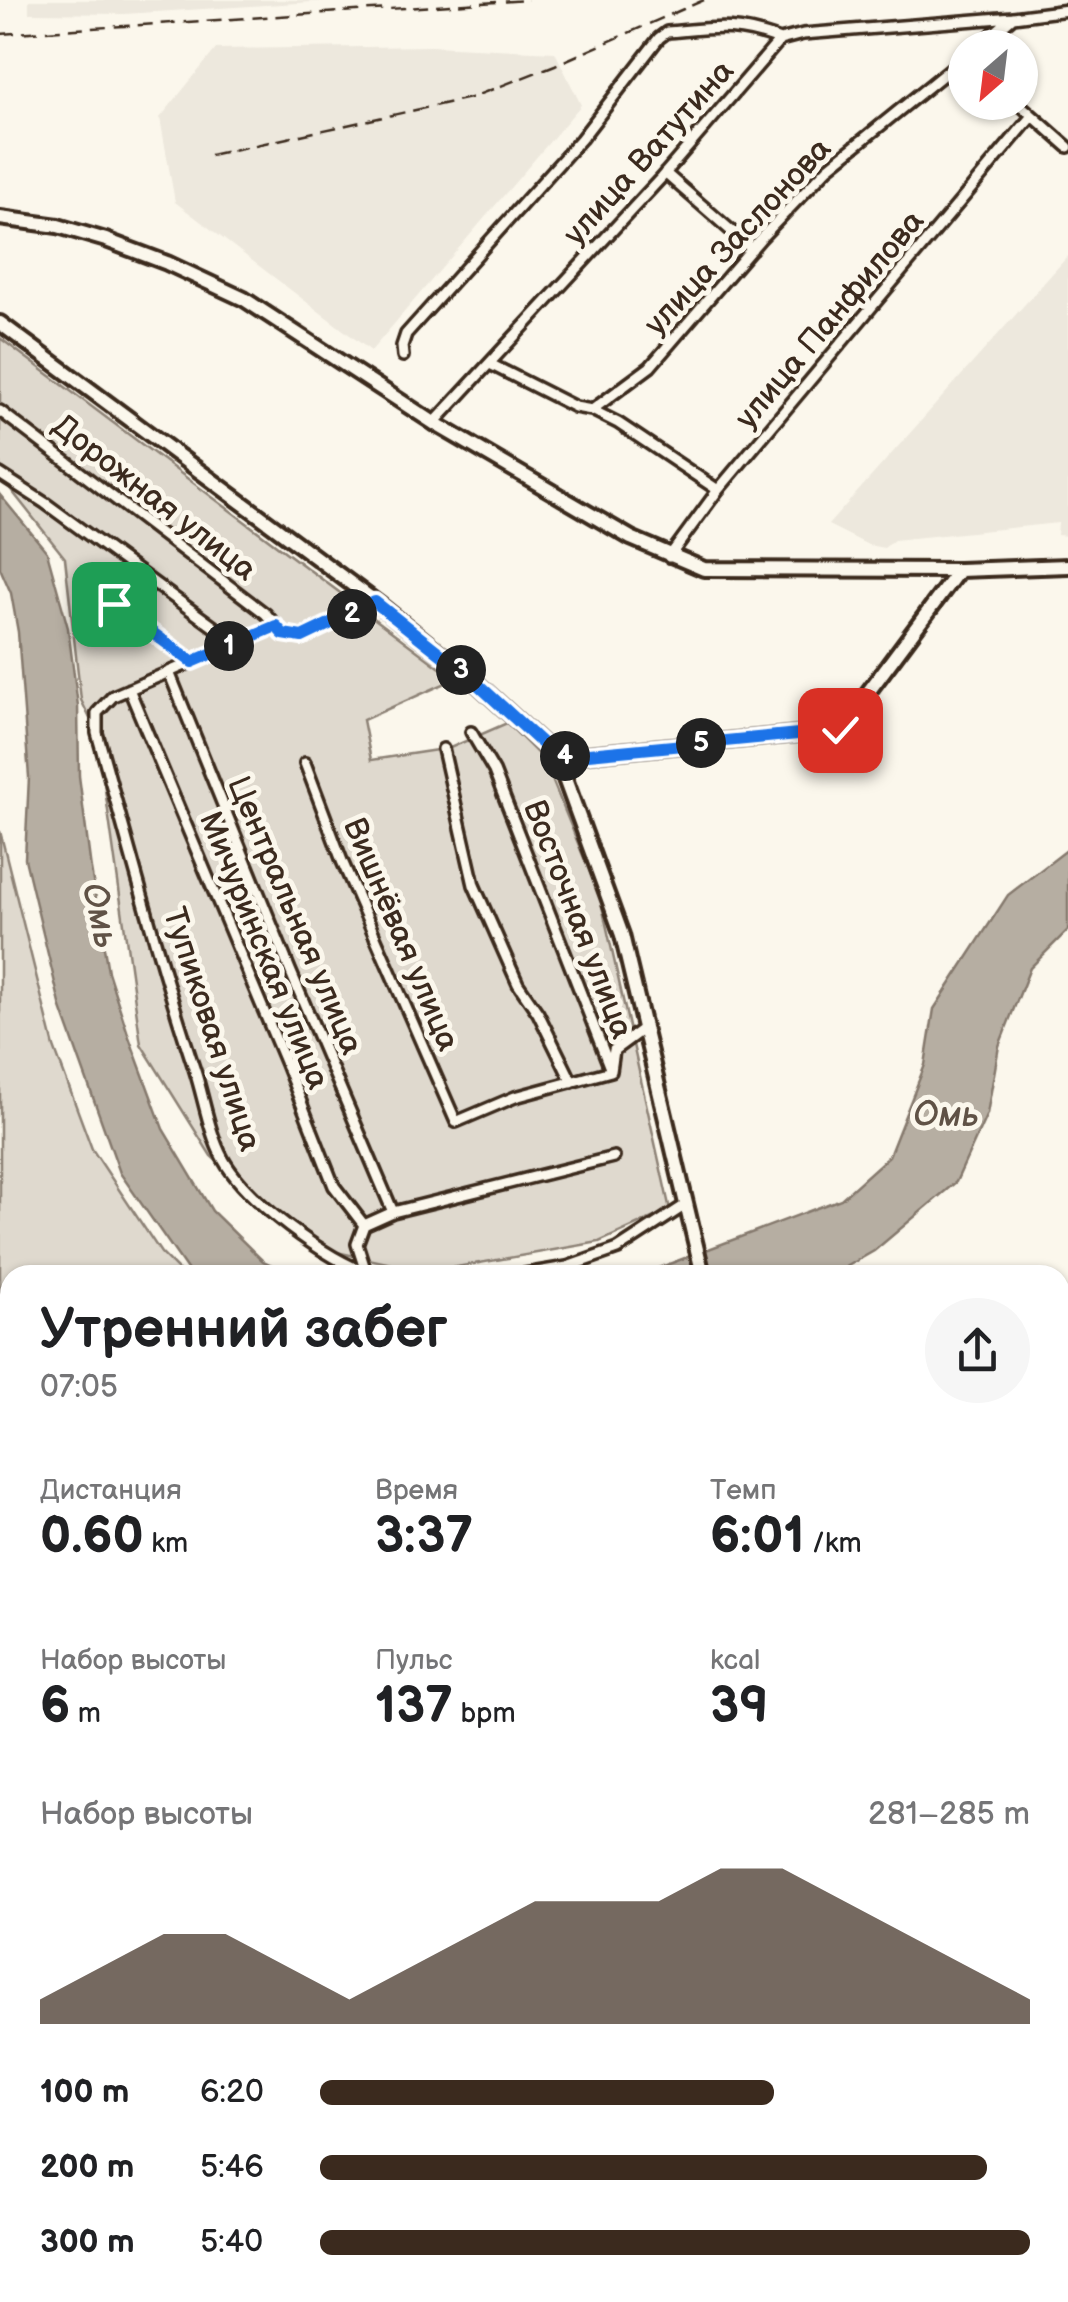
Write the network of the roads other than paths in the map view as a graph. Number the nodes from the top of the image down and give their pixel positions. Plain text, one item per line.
1 (1068, 10) edge
2 (1014, 17) junction
3 (1002, 30) edge
4 (780, 40) junction
5 (948, 71) edge
6 (1029, 120) edge
7 (1033, 120) edge
8 (1068, 148) edge
9 (666, 174) junction
10 (0, 218) edge
11 (752, 250) junction
12 (0, 323) edge
13 (403, 356) dead end
14 (490, 364) junction
15 (592, 410) junction
16 (0, 411) edge
17 (434, 424) junction
18 (0, 474) edge
19 (718, 490) junction
20 (669, 557) junction
21 (1068, 566) edge
22 (959, 570) junction
23 (375, 602) junction
24 (95, 608) dead end
25 (276, 626) junction
26 (236, 643) junction
27 (192, 662) junction
28 (169, 672) junction
29 (129, 689) junction
30 (471, 732) dead end
31 (442, 749) dead end
32 (557, 757) junction
33 (306, 763) dead end
34 (644, 1028) junction
35 (611, 1071) junction
36 (572, 1082) junction
37 (614, 1157) dead end
38 (688, 1207) junction
39 (393, 1212) junction
40 (364, 1225) junction
41 (353, 1265) edge
42 (366, 1265) edge
43 (573, 1265) edge
44 (701, 1265) edge

1 - 2 street
2 - 3 street
2 - 4 street
4 - 9 street, улица Ватутина
4 - 13 street
5 - 11 street, улица Заслонова
6 - 19 street, улица Панфилова
7 - 8 street
9 - 11 street
9 - 14 street, улица Ватутина
10 - 17 street
11 - 15 street, улица Заслонова
12 - 23 street
14 - 15 street
14 - 17 street, улица Ватутина
15 - 19 street
16 - 25 street, Дорожная улица
17 - 20 street
18 - 26 street
19 - 20 street, улица Панфилова
20 - 22 street
21 - 22 street
22 - 32 street
23 - 25 street
23 - 32 street
24 - 27 street
25 - 26 street
26 - 27 street
27 - 28 street
28 - 29 street
28 - 39 street, Центральная улица
29 - 40 street, Мичуринская улица
29 - 41 street, Тупиковая улица
30 - 35 street, Восточная улица
31 - 36 street
32 - 34 street
33 - 36 street, Вишнёвая улица
34 - 35 street
34 - 38 street
35 - 36 street
37 - 39 street
38 - 43 street
38 - 44 street
39 - 40 street
40 - 42 street

